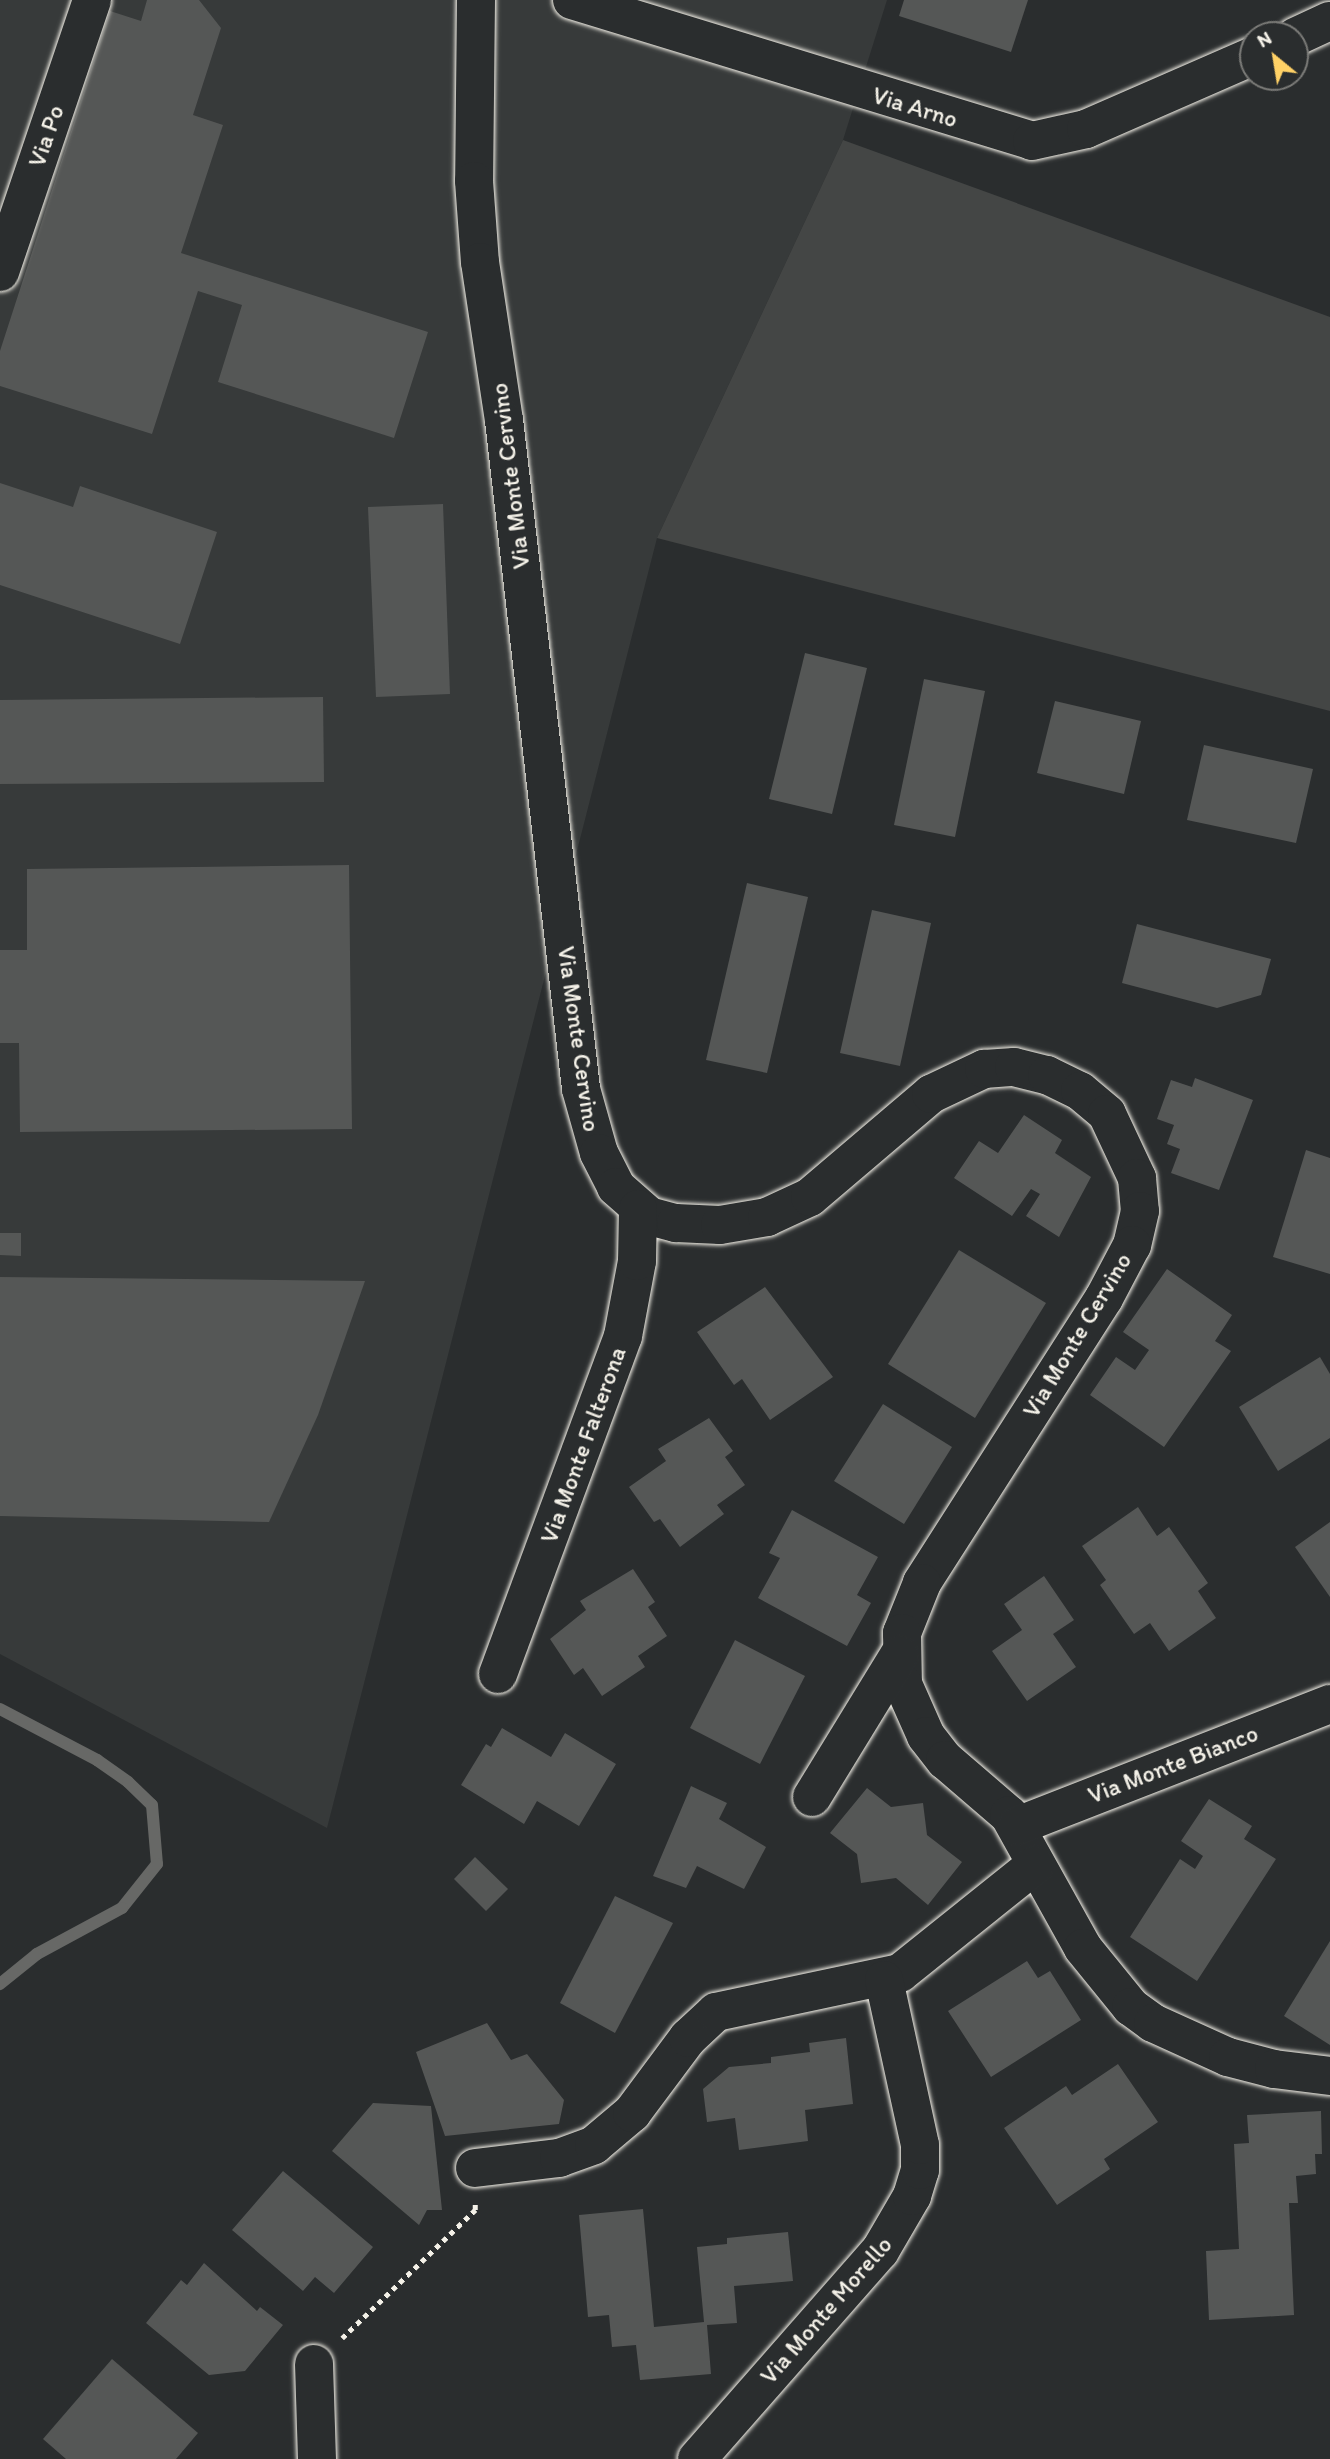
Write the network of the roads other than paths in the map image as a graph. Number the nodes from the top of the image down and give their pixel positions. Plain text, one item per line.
1 (92, 0) edge
2 (476, 0) edge
3 (572, 0) edge
4 (1330, 21) edge
5 (1309, 31) edge
6 (1239, 62) edge
7 (0, 272) edge
8 (638, 1209) junction
9 (899, 1655) junction
10 (498, 1674) dead end
11 (1330, 1704) edge
12 (812, 1797) dead end
13 (1017, 1826) junction
14 (1035, 1865) junction
15 (884, 1980) junction
16 (1330, 2076) edge
17 (475, 2168) road end
18 (314, 2364) road end
19 (691, 2458) edge
20 (317, 2459) edge

1 - 7 street, Via Po
2 - 8 street, Via Monte Cervino
3 - 6 street, Via Arno
4 - 5 street
8 - 9 street, Via Monte Cervino
8 - 10 street, Via Monte Falterona
9 - 12 street
9 - 13 street, Via Monte Cervino
11 - 13 street, Via Monte Bianco
13 - 14 street, Via Monte Cervino
14 - 15 street
14 - 16 street, Via Monte Cervino
15 - 17 street
15 - 19 street, Via Monte Morello
18 - 20 street

